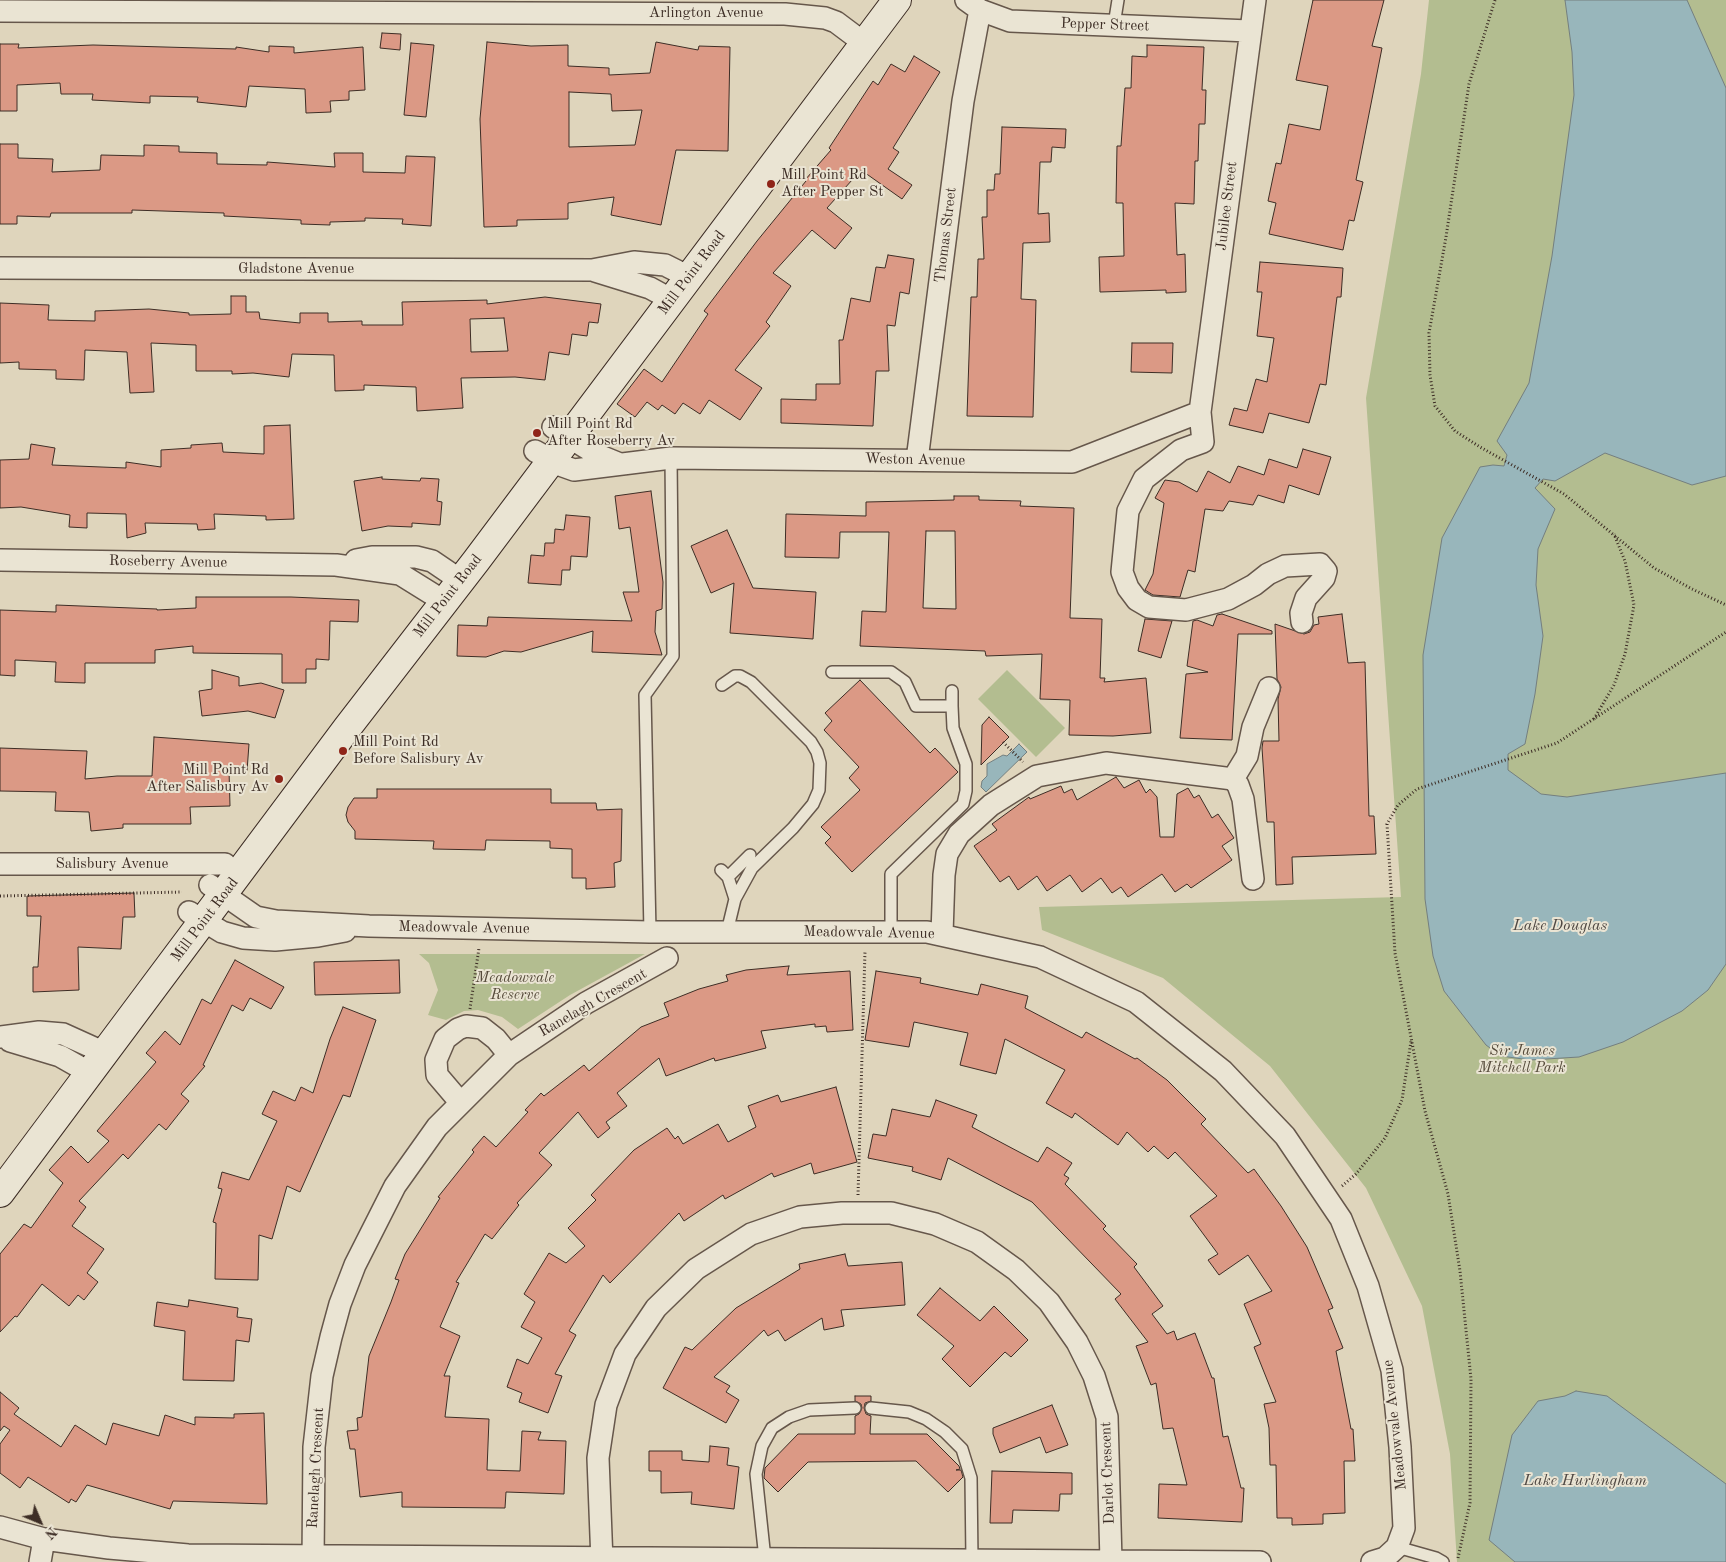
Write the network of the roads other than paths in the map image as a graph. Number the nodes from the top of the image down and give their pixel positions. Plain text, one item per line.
1 (875, 0) edge
2 (897, 0) edge
3 (1118, 0) edge
4 (1254, 0) edge
5 (973, 5) edge
6 (0, 11) edge
7 (1114, 25) junction
8 (1249, 31) junction
9 (858, 38) junction
10 (0, 268) edge
11 (592, 270) junction
12 (681, 273) junction
13 (663, 296) junction
14 (1200, 412) junction
15 (561, 432) junction
16 (543, 456) junction
17 (671, 458) junction
18 (917, 460) junction
19 (620, 464) junction
20 (0, 560) edge
21 (446, 586) junction
22 (1302, 622) dead end
23 (832, 672) dead end
24 (722, 685) dead end
25 (1269, 688) dead end
26 (952, 691) dead end
27 (952, 706) junction
28 (1233, 779) junction
29 (750, 855) dead end
30 (0, 864) edge
31 (1253, 879) dead end
32 (219, 881) junction
33 (735, 900) junction
34 (192, 908) junction
35 (369, 926) junction
36 (650, 932) junction
37 (727, 932) junction
38 (891, 932) junction
39 (942, 934) junction
40 (668, 958) dead end
41 (0, 1038) edge
42 (509, 1055) junction
43 (90, 1059) junction
44 (460, 1102) junction
45 (0, 1162) edge
46 (0, 1192) edge
47 (855, 1408) dead end
48 (871, 1408) dead end
49 (0, 1527) edge
50 (44, 1538) junction
51 (1397, 1547) junction
52 (312, 1559) edge
53 (765, 1559) junction
54 (601, 1560) edge
55 (972, 1560) junction
56 (880, 1561) edge
57 (1112, 1561) edge
58 (40, 1562) edge
59 (1260, 1562) edge
60 (1372, 1562) edge
61 (1443, 1562) edge

1 - 9 main road, Mill Point Road
2 - 9 main road, Mill Point Road
3 - 7 lane
4 - 8 street, Jubilee Street
5 - 7 street, Pepper Street
5 - 18 street, Thomas Street
6 - 9 street, Arlington Avenue
7 - 8 street, Pepper Street
8 - 14 street, Jubilee Street
9 - 12 main road, Mill Point Road
10 - 11 street, Gladstone Avenue
11 - 12 street, Gladstone Avenue
11 - 13 street, Gladstone Avenue
12 - 13 main road, Mill Point Road
13 - 15 main road, Mill Point Road
14 - 18 street, Weston Avenue
14 - 22 street, Jubilee Street
15 - 16 main road, Mill Point Road
15 - 19 street, Weston Avenue
16 - 19 street, Weston Avenue
16 - 21 main road, Mill Point Road
17 - 18 street, Weston Avenue
17 - 19 street, Weston Avenue
17 - 36 lane
20 - 21 street, Roseberry Avenue
21 - 32 main road, Mill Point Road
23 - 27 lane
24 - 33 lane
25 - 28 street
26 - 27 lane
27 - 38 lane
28 - 31 street
28 - 39 street
29 - 33 lane
30 - 32 street, Salisbury Avenue
32 - 34 main road, Mill Point Road
32 - 35 street, Meadowvale Avenue
33 - 37 lane
34 - 35 street, Meadowvale Avenue
34 - 43 main road, Mill Point Road
35 - 36 street, Meadowvale Avenue
36 - 37 street, Meadowvale Avenue
37 - 38 street, Meadowvale Avenue
38 - 39 street, Meadowvale Avenue
39 - 51 street, Meadowvale Avenue
40 - 42 street, Ranelagh Crescent
41 - 43 street
42 - 44 street, Ranelagh Crescent
42 - 44 street
43 - 45 main road, Mill Point Road
43 - 46 main road, Mill Point Road
44 - 52 street, Ranelagh Crescent
47 - 53 lane
48 - 55 lane
49 - 50 street
50 - 52 street
50 - 58 street
51 - 60 street
51 - 61 lane
52 - 54 street
53 - 54 street
53 - 56 street
54 - 57 street, Darlot Crescent
55 - 56 street
55 - 57 street
57 - 59 street

